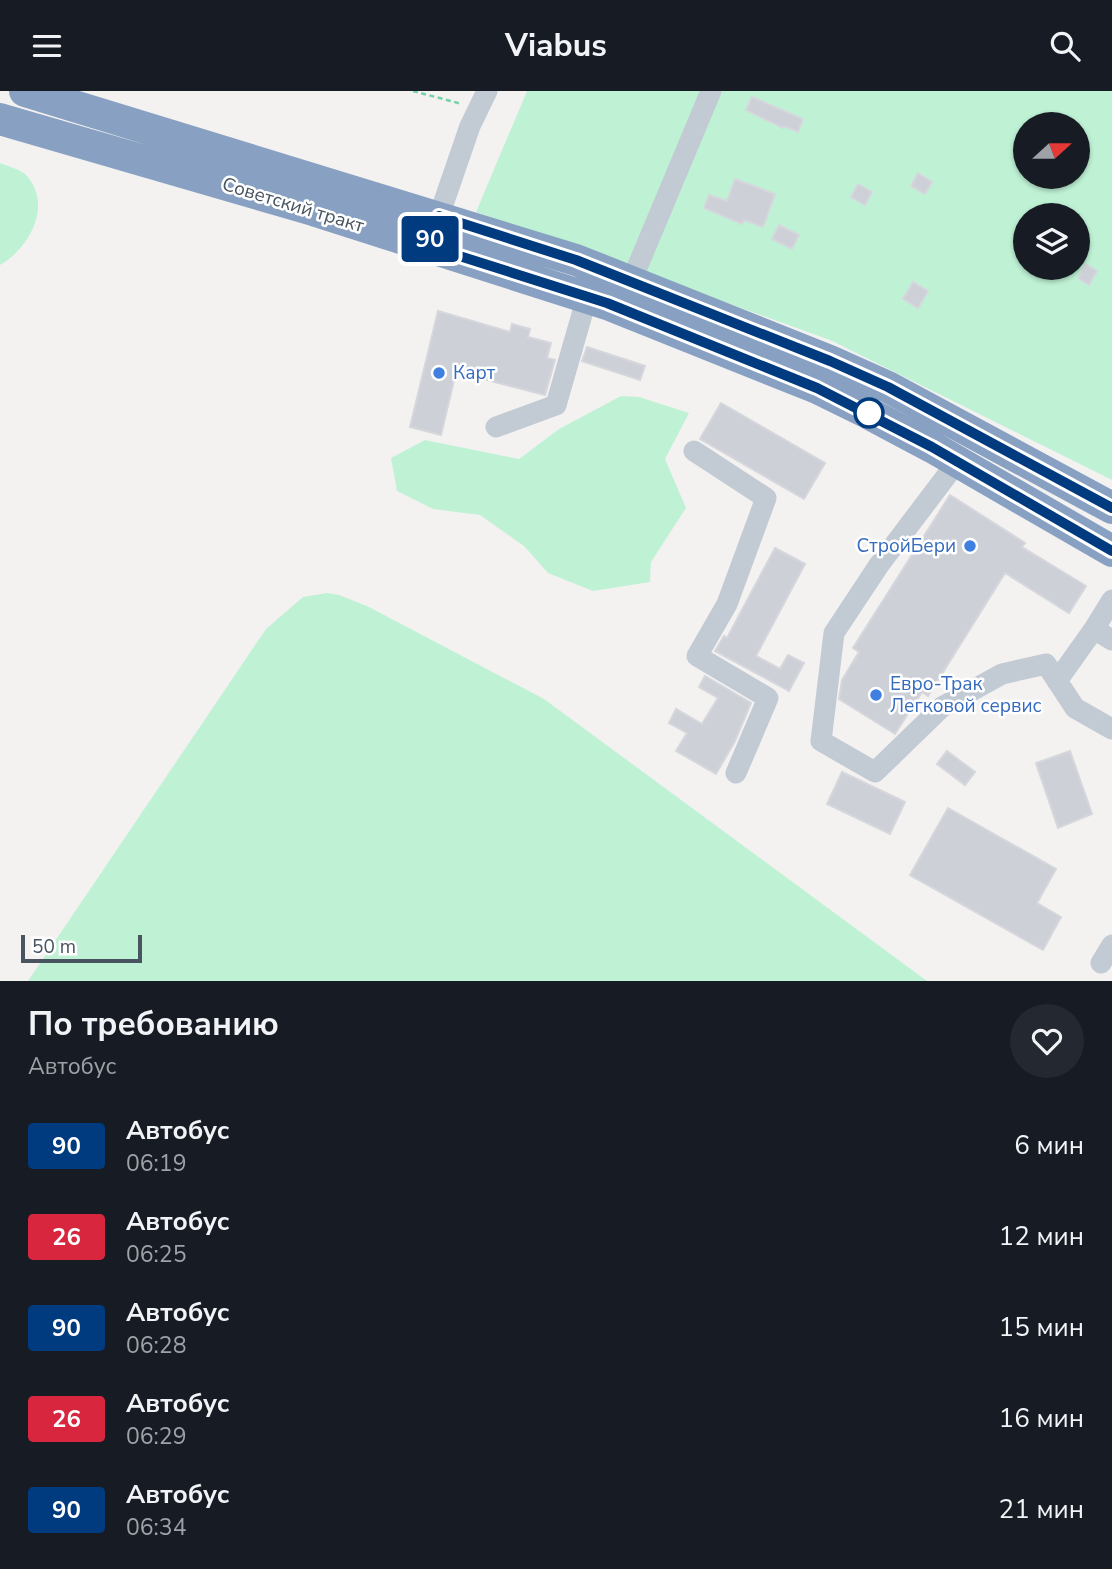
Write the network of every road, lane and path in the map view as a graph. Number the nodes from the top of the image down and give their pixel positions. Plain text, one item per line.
1 (25, 91) edge
2 (412, 91) edge
3 (711, 91) edge
4 (483, 99) edge
5 (0, 119) edge
6 (439, 216) junction
7 (428, 246) junction
8 (631, 282) junction
9 (587, 297) junction
10 (496, 427) dead end
11 (694, 451) dead end
12 (957, 462) junction
13 (1112, 508) edge
14 (1112, 551) edge
15 (1112, 600) edge
16 (1103, 634) edge
17 (1057, 681) junction
18 (1112, 729) edge
19 (736, 773) dead end

1 - 6 highway, Советский тракт
2 - 4 path
3 - 8 street
4 - 6 street
5 - 7 highway, Советский тракт
6 - 7 highway
6 - 8 highway, Советский тракт
7 - 9 highway, Советский тракт
8 - 13 highway, Советский тракт
9 - 10 street
9 - 12 highway, Советский тракт
11 - 19 street
12 - 14 highway, Советский тракт
12 - 17 street
15 - 16 street
16 - 17 street
17 - 18 street

